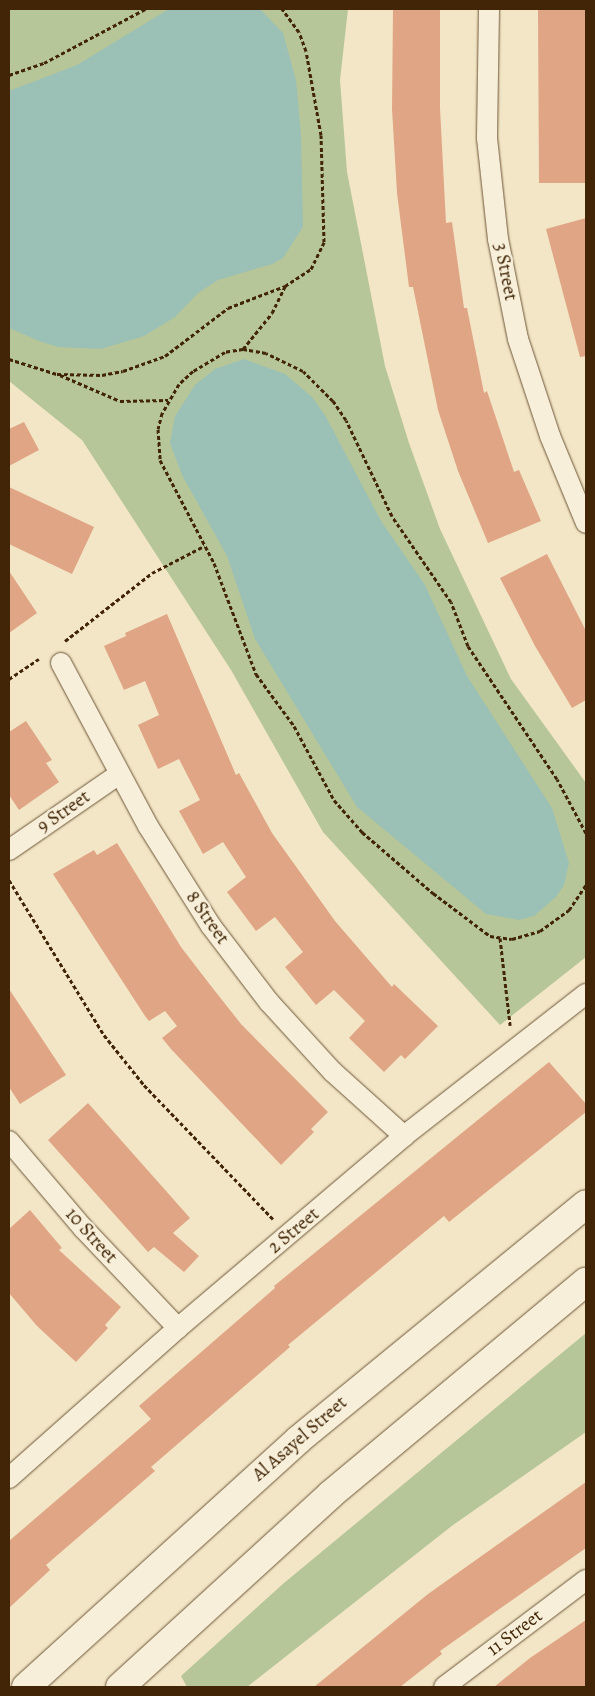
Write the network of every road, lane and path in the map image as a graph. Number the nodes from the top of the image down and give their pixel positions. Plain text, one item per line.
1 (145, 9) edge
2 (282, 9) edge
3 (489, 9) edge
4 (9, 75) edge
5 (285, 286) junction
6 (243, 349) junction
7 (9, 359) edge
8 (57, 374) junction
9 (168, 400) junction
10 (586, 523) edge
11 (204, 546) junction
12 (61, 643) dead end
13 (54, 659) joint
14 (9, 679) edge
15 (119, 774) junction
16 (586, 833) edge
17 (9, 850) edge
18 (9, 880) edge
19 (586, 885) edge
20 (500, 938) junction
21 (584, 999) edge
22 (513, 1050) junction
23 (404, 1136) junction
24 (9, 1141) edge
25 (586, 1204) edge
26 (290, 1235) junction
27 (586, 1282) edge
28 (178, 1328) junction
29 (9, 1478) edge
30 (586, 1580) edge
31 (26, 1687) edge
32 (120, 1687) edge
33 (444, 1687) edge

1 - 4 path
2 - 5 path
3 - 10 street, 3 Street
5 - 6 path
5 - 8 path
6 - 9 path
6 - 16 path
7 - 8 path
8 - 9 path
9 - 11 path
11 - 12 path
11 - 20 path
13 - 14 path
13 - 15 street, 8 Street
15 - 17 street, 9 Street
15 - 23 street, 8 Street
18 - 26 path
19 - 20 path
20 - 22 path
21 - 22 street, 2 Street
22 - 23 street, 2 Street
23 - 26 street, 2 Street
24 - 28 street, 10 Street
25 - 31 main road, Al Asayel Street
26 - 28 street, 2 Street
27 - 32 main road
28 - 29 street, 2 Street
30 - 33 street, 11 Street

